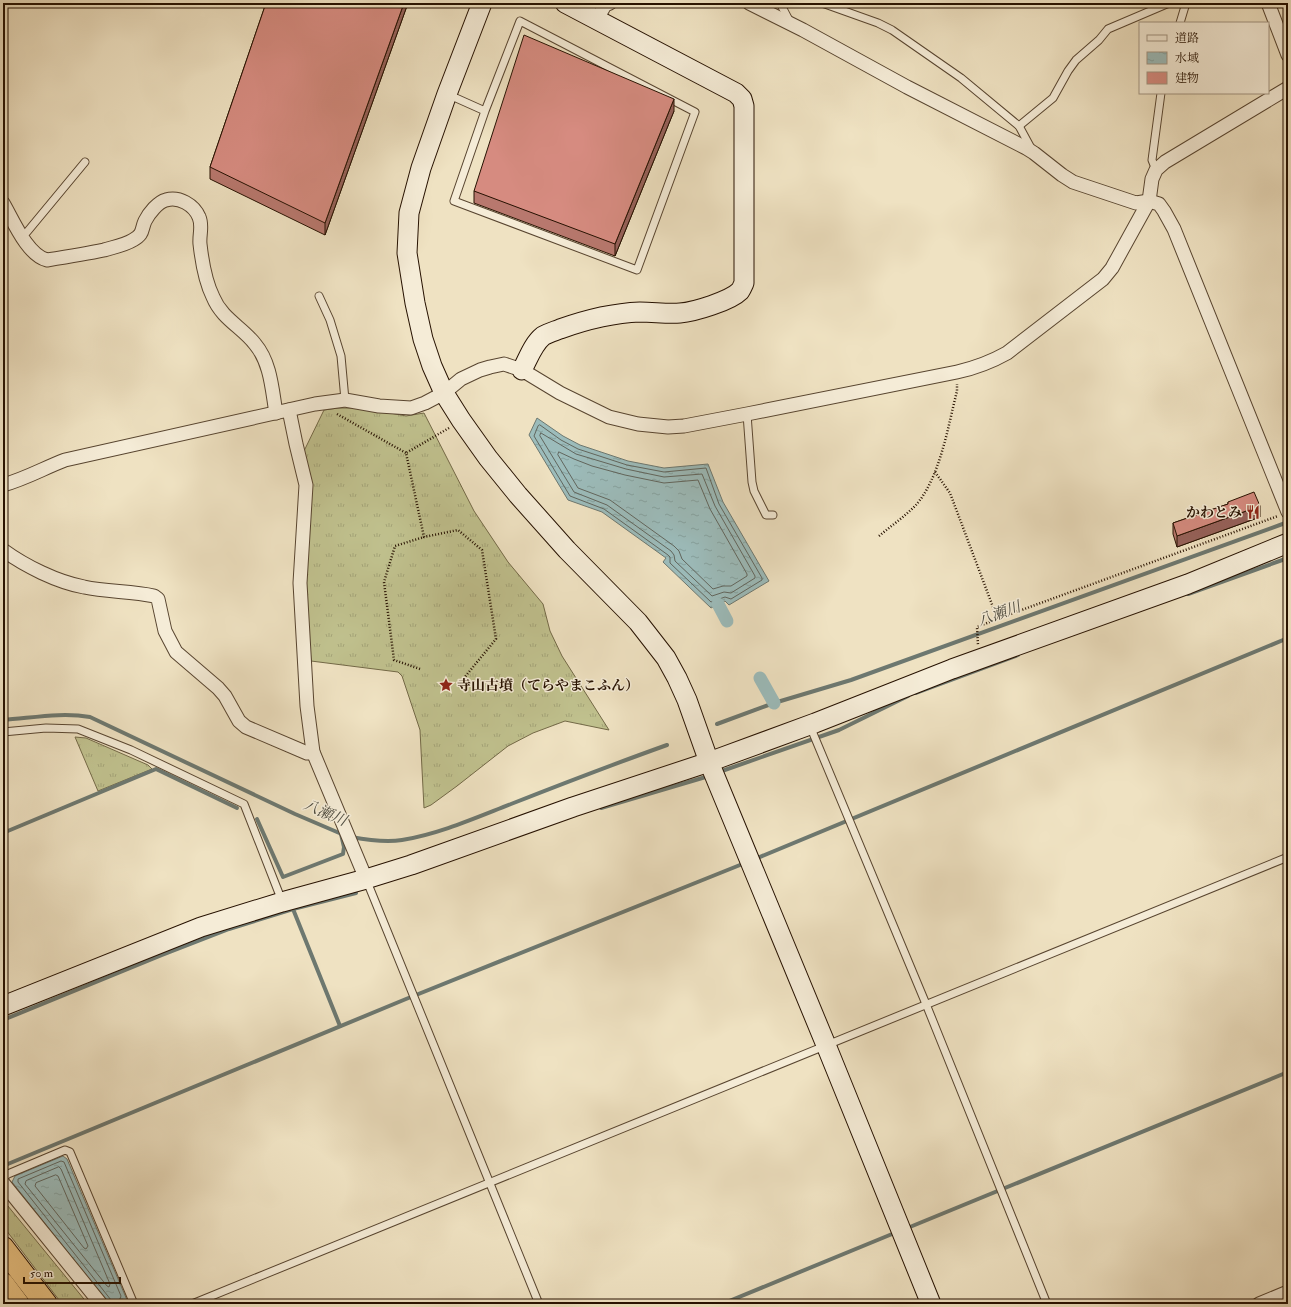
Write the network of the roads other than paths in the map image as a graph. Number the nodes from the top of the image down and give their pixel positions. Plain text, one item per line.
1 (482, 3) edge
2 (565, 3) edge
3 (610, 3) edge
4 (749, 3) edge
5 (780, 3) edge
6 (822, 3) edge
7 (1169, 3) edge
8 (1185, 3) edge
9 (1268, 3) edge
10 (597, 19) junction
11 (1180, 22) edge
12 (791, 24) junction
13 (1288, 55) edge
14 (1288, 88) edge
15 (447, 94) junction
16 (1161, 94) edge
17 (485, 111) junction
18 (1019, 126) junction
19 (1034, 153) junction
20 (85, 162) dead end
21 (1156, 170) junction
22 (1149, 202) junction
23 (3, 203) edge
24 (22, 236) junction
25 (319, 296) dead end
26 (522, 370) junction
27 (444, 393) junction
28 (345, 400) junction
29 (289, 410) junction
30 (276, 413) junction
31 (747, 414) junction
32 (3, 485) edge
33 (1284, 513) edge
34 (773, 515) dead end
35 (1288, 543) edge
36 (3, 550) edge
37 (810, 725) junction
38 (3, 732) edge
39 (313, 752) junction
40 (709, 762) junction
41 (1288, 857) edge
42 (366, 879) junction
43 (282, 902) junction
44 (926, 1004) junction
45 (3, 1006) edge
46 (826, 1045) junction
47 (3, 1178) edge
48 (489, 1182) junction
49 (3, 1183) edge
50 (3, 1248) edge
51 (3, 1284) edge
52 (1288, 1292) edge
53 (18, 1304) edge
54 (46, 1304) edge
55 (101, 1304) edge
56 (134, 1304) edge
57 (192, 1304) edge
58 (539, 1304) edge
59 (931, 1304) edge
60 (1047, 1304) edge
61 (1259, 1304) edge

1 - 15 street
2 - 10 street
3 - 10 street
4 - 12 street
5 - 12 lane
6 - 18 lane
7 - 18 lane
8 - 11 lane
9 - 13 street
10 - 26 street
12 - 19 street
14 - 21 street
15 - 17 lane
15 - 27 street
16 - 21 lane
17 - 17 lane
18 - 19 lane
19 - 22 street
20 - 24 lane
21 - 22 street
22 - 31 street
22 - 33 street
23 - 24 street
24 - 30 street
25 - 28 lane
26 - 27 street
26 - 31 street
27 - 28 street
27 - 40 street
28 - 29 street
29 - 30 street
29 - 39 street
30 - 32 street
31 - 34 lane
35 - 37 street
36 - 39 street
37 - 40 street
37 - 44 lane
38 - 43 lane
39 - 42 street
40 - 42 street
40 - 46 street
41 - 44 lane
42 - 43 street
42 - 48 lane
43 - 45 street
44 - 46 lane
44 - 60 lane
46 - 48 lane
46 - 59 street
47 - 56 lane
48 - 57 lane
48 - 58 lane
49 - 55 street
50 - 54 highway
51 - 53 highway
52 - 61 street

